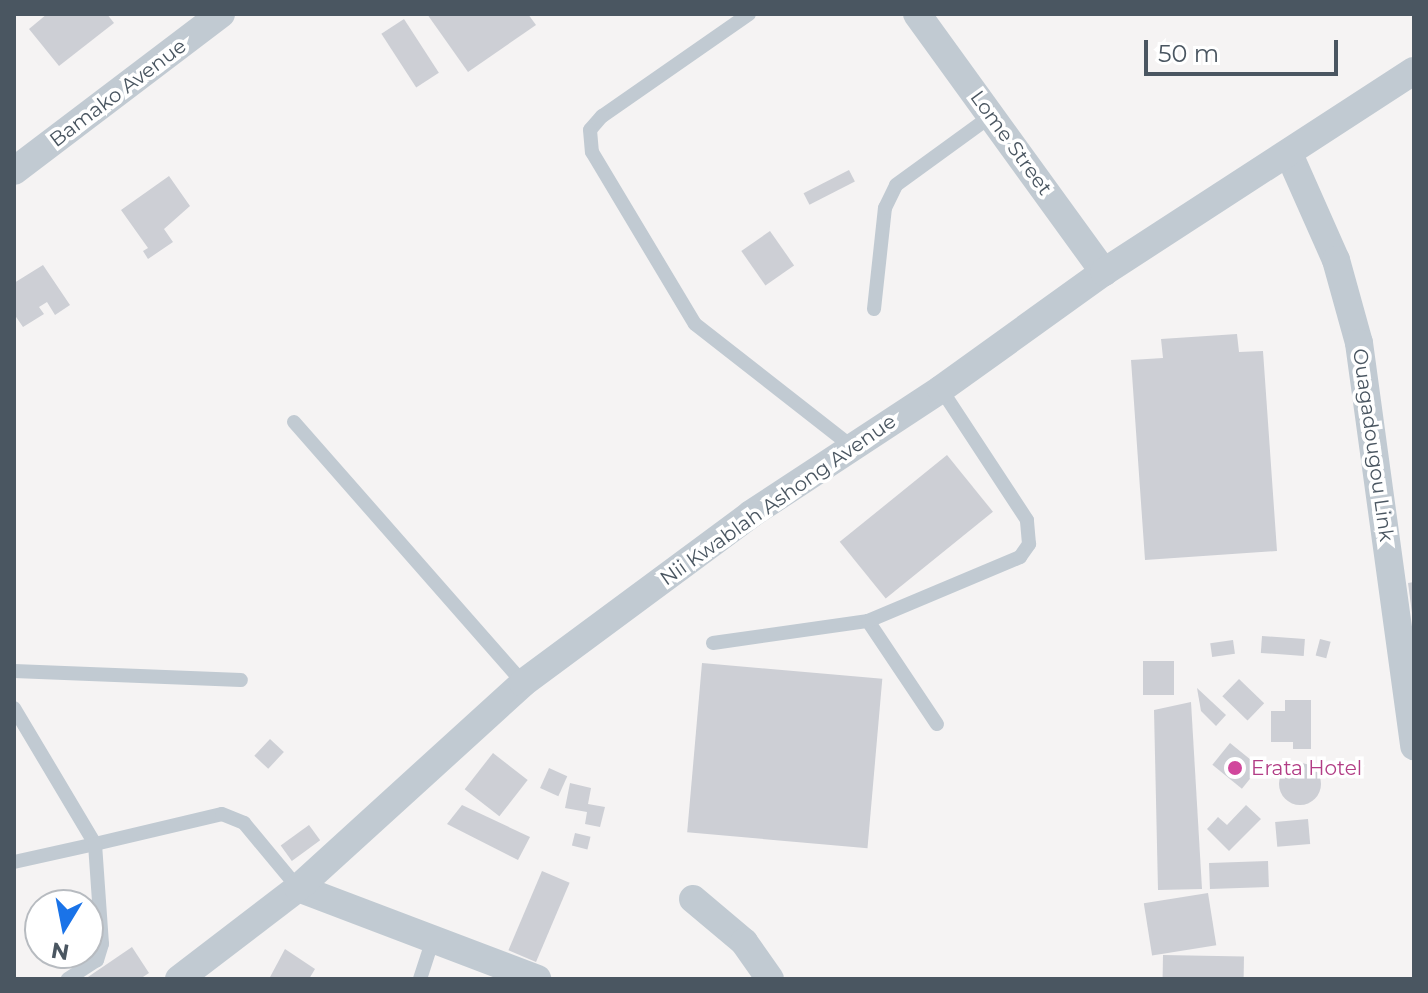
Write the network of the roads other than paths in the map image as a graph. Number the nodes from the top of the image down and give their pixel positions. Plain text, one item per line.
1 (221, 14) edge
2 (749, 14) edge
3 (917, 14) edge
4 (1414, 71) edge
5 (991, 116) junction
6 (1289, 154) junction
7 (14, 171) edge
8 (1104, 272) junction
9 (874, 309) dead end
10 (941, 389) junction
11 (294, 422) dead end
12 (851, 446) junction
13 (868, 621) junction
14 (713, 643) dead end
15 (14, 671) edge
16 (241, 680) dead end
17 (523, 683) junction
18 (14, 708) edge
19 (937, 724) dead end
20 (1414, 746) edge
21 (95, 844) junction
22 (14, 862) edge
23 (298, 888) junction
24 (693, 899) dead end
25 (432, 941) junction
26 (68, 979) edge
27 (179, 979) edge
28 (420, 979) edge
29 (537, 979) edge
30 (770, 979) edge

1 - 7 street, Bamako Avenue
2 - 12 lane
3 - 5 street, Lome Street
4 - 6 street, Nii Kwablah Ashong Avenue
5 - 8 street, Lome Street
5 - 9 lane
6 - 8 street, Nii Kwablah Ashong Avenue
6 - 20 street, Ouagadougou Link
8 - 10 street, Nii Kwablah Ashong Avenue
10 - 12 street, Nii Kwablah Ashong Avenue
10 - 13 lane
11 - 17 lane
12 - 17 street, Nii Kwablah Ashong Avenue
13 - 14 lane
13 - 19 lane
15 - 16 lane
17 - 23 street, Nii Kwablah Ashong Avenue
18 - 21 lane
21 - 22 lane
21 - 23 lane
21 - 26 lane
23 - 25 street
23 - 27 street, Nii Kwablah Ashong Avenue
24 - 30 street
25 - 28 lane
25 - 29 street

